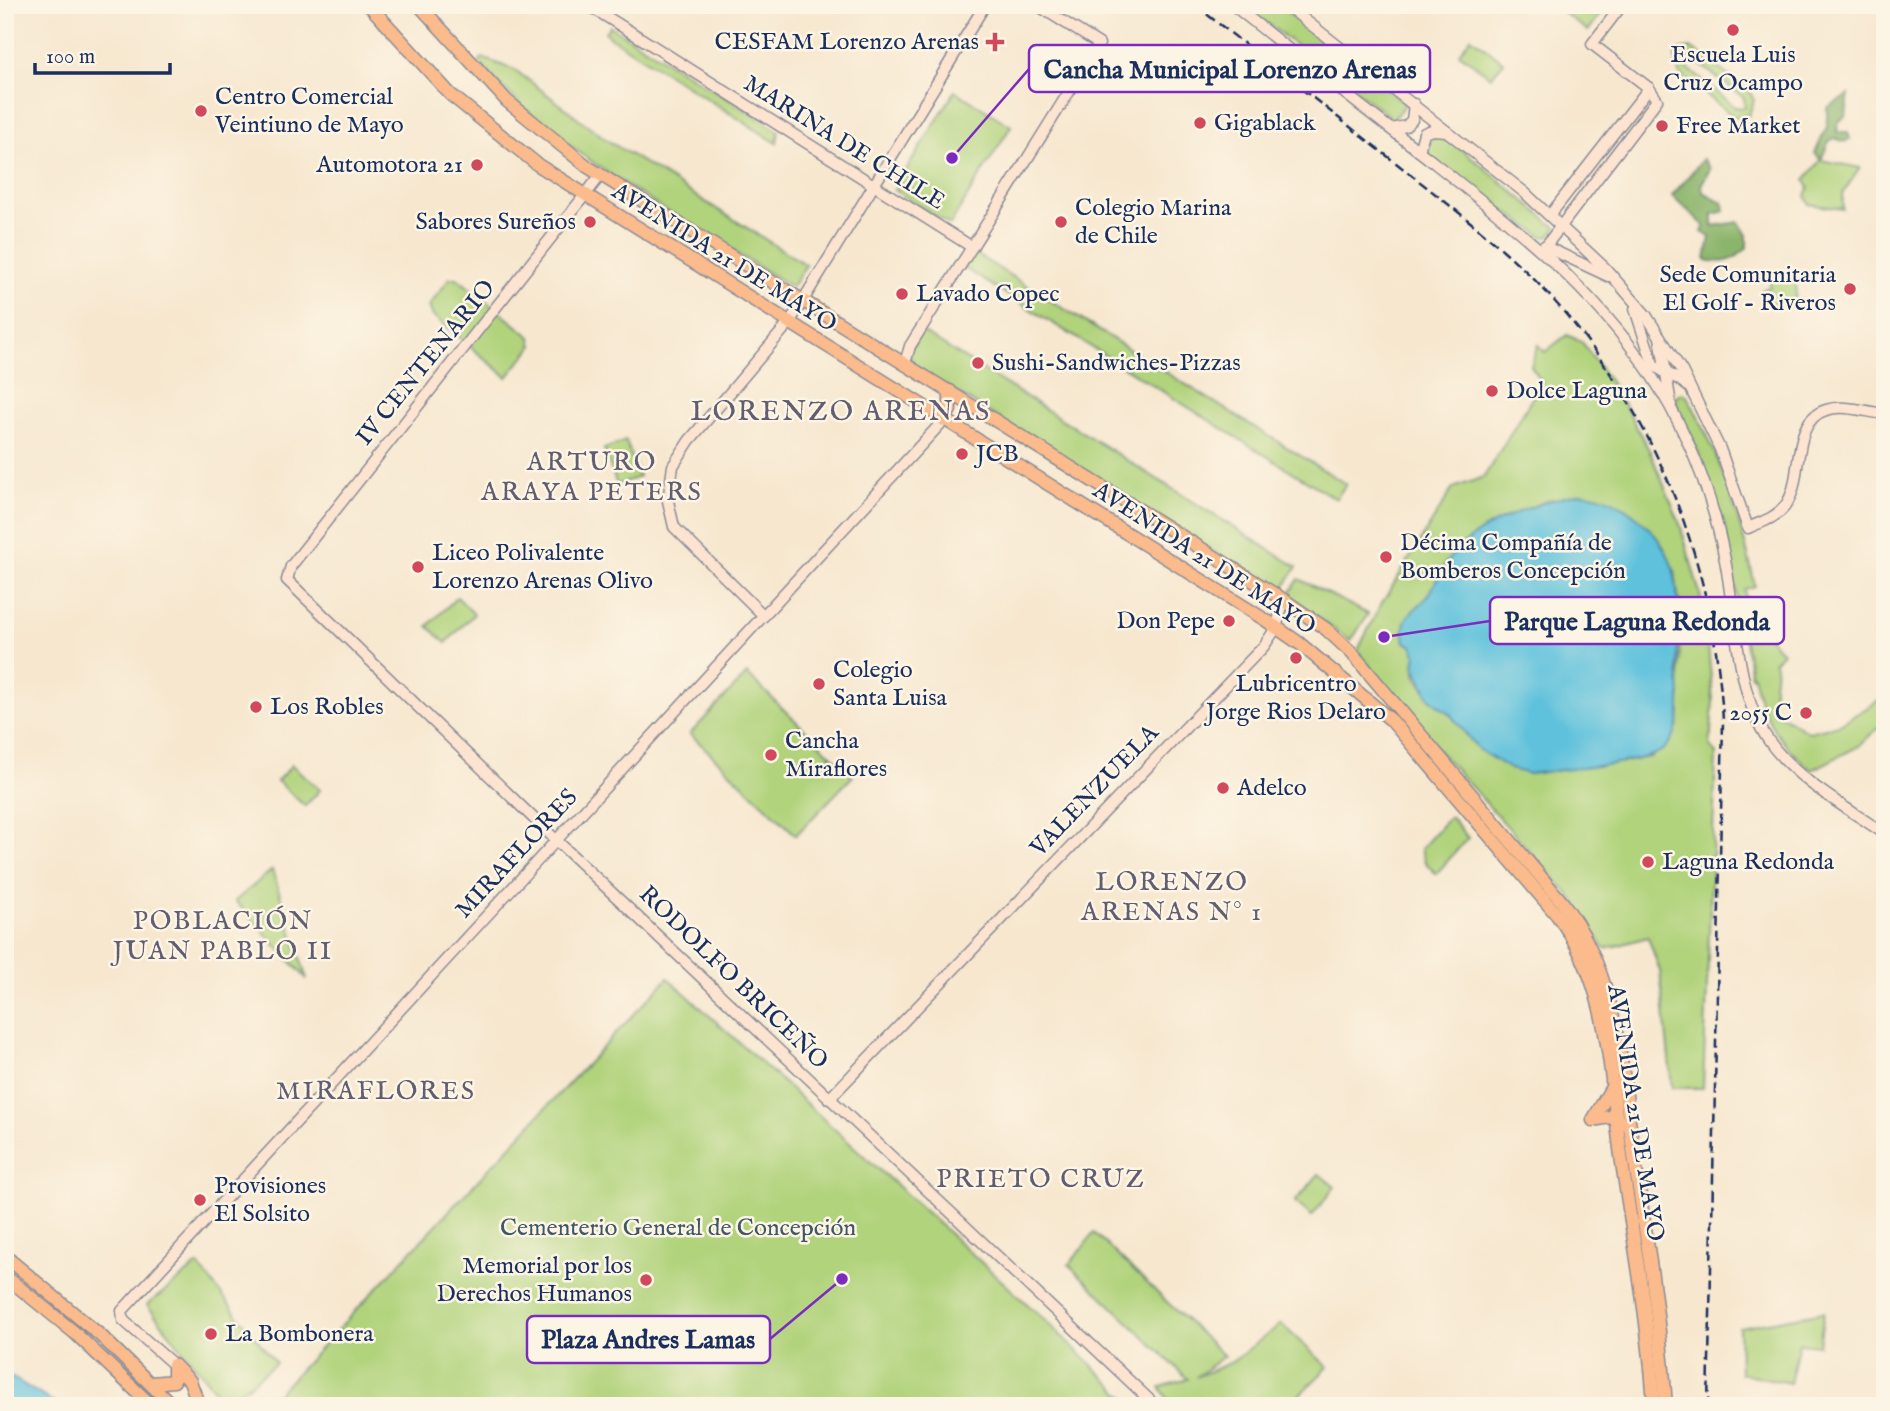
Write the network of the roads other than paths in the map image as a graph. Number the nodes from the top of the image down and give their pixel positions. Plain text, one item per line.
1 (369, 5) edge
2 (419, 5) edge
3 (588, 5) edge
4 (985, 5) edge
5 (1037, 5) edge
6 (1233, 5) edge
7 (1286, 5) edge
8 (1622, 5) edge
9 (1055, 11) edge
10 (1649, 88) junction
11 (1414, 104) junction
12 (1392, 129) junction
13 (1446, 131) junction
14 (1419, 151) junction
15 (600, 176) junction
16 (874, 185) junction
17 (584, 196) junction
18 (1550, 215) junction
19 (1563, 226) junction
20 (1529, 238) junction
21 (972, 247) junction
22 (1545, 247) junction
23 (1615, 281) junction
24 (1629, 297) junction
25 (803, 300) junction
26 (789, 323) junction
27 (1656, 328) junction
28 (905, 363) junction
29 (1665, 372) junction
30 (950, 391) junction
31 (1691, 391) junction
32 (1671, 401) junction
33 (1885, 414) edge
34 (1674, 415) junction
35 (944, 420) junction
36 (286, 577) joint
37 (1284, 600) junction
38 (764, 616) junction
39 (1276, 628) junction
40 (1885, 834) edge
41 (557, 841) junction
42 (1612, 1085) junction
43 (829, 1099) junction
44 (1616, 1119) junction
45 (1630, 1132) junction
46 (5, 1256) edge
47 (5, 1276) edge
48 (174, 1365) junction
49 (151, 1383) junction
50 (152, 1406) edge
51 (173, 1406) edge
52 (199, 1406) edge
53 (1156, 1406) edge
54 (1654, 1406) edge
55 (1667, 1406) edge

1 - 17 main road, AVENIDA 21 DE MAYO
2 - 15 main road, AVENIDA 21 DE MAYO
3 - 16 street, MARINA DE CHILE
4 - 16 street
5 - 9 street
6 - 12 street
7 - 11 street
8 - 10 street
9 - 21 street
10 - 18 street
10 - 19 street
11 - 12 street
11 - 13 street
12 - 14 street
13 - 14 street
13 - 18 street
14 - 20 street
15 - 17 street, IV CENTENARIO
15 - 25 main road, AVENIDA 21 DE MAYO
16 - 21 street, MARINA DE CHILE
16 - 25 street
17 - 26 main road, AVENIDA 21 DE MAYO
17 - 36 street, IV CENTENARIO
18 - 19 street
19 - 22 street
19 - 23 street
20 - 22 street
20 - 34 street
21 - 28 street
22 - 23 street
23 - 24 street
24 - 27 street
24 - 29 street
25 - 26 street
25 - 28 main road, AVENIDA 21 DE MAYO
26 - 35 main road, AVENIDA 21 DE MAYO
26 - 38 street
27 - 29 street
27 - 31 street
28 - 30 main road, AVENIDA 21 DE MAYO
29 - 31 street
29 - 32 street
30 - 35 main road
30 - 37 main road, AVENIDA 21 DE MAYO
31 - 32 street
31 - 33 street
32 - 34 street
34 - 40 street
35 - 38 street, MIRAFLORES
35 - 39 main road, AVENIDA 21 DE MAYO
36 - 41 street, RODOLFO BRICEÑO
37 - 39 street
37 - 45 main road, AVENIDA 21 DE MAYO
38 - 41 street, MIRAFLORES
39 - 42 main road, AVENIDA 21 DE MAYO
39 - 43 street, VALENZUELA
41 - 43 street, RODOLFO BRICEÑO
41 - 48 street, MIRAFLORES
42 - 44 main road, AVENIDA 21 DE MAYO
42 - 44 main road
43 - 53 street, RODOLFO BRICEÑO
44 - 45 main road
44 - 54 main road, AVENIDA 21 DE MAYO
45 - 55 main road, AVENIDA 21 DE MAYO
46 - 49 main road
47 - 50 main road
48 - 49 main road
48 - 52 main road
49 - 51 main road

